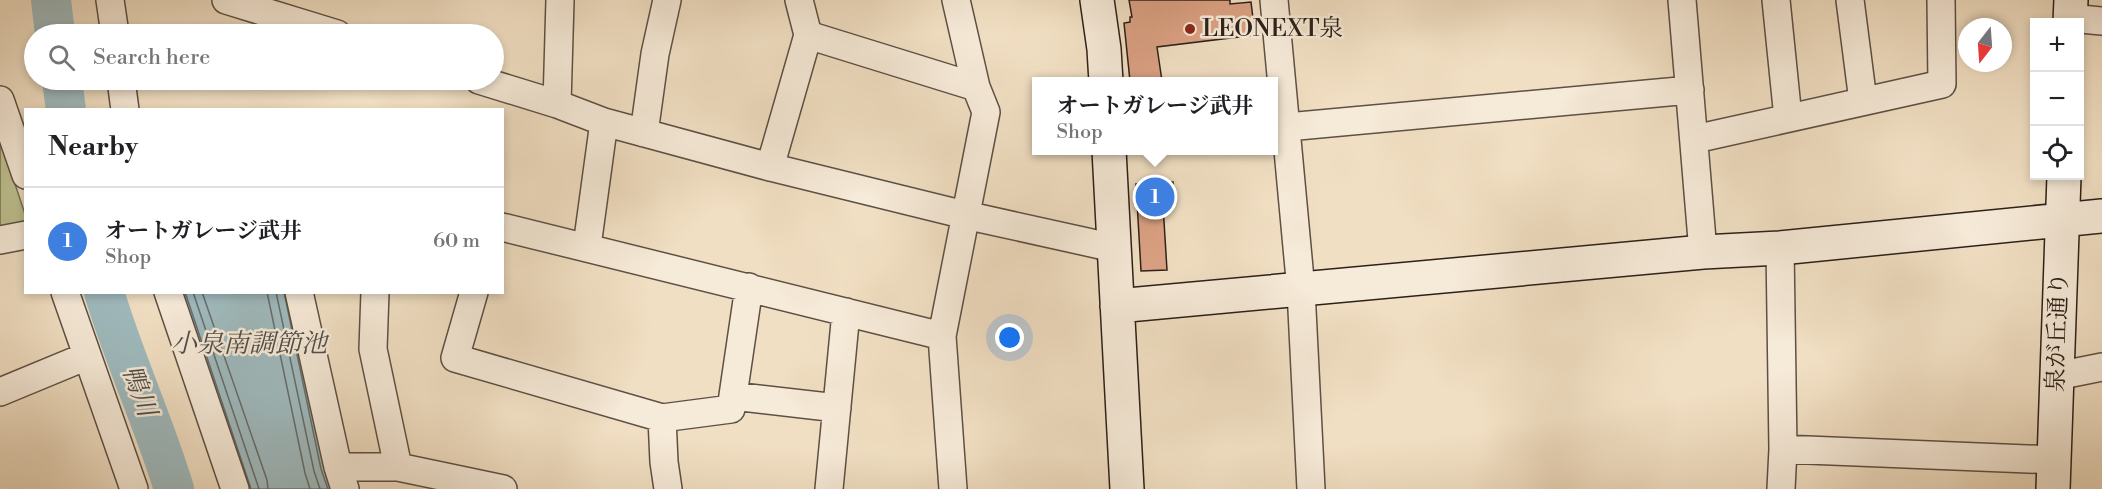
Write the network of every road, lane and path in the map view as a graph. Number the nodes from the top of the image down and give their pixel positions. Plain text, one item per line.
1 (110, 0) edge
2 (226, 0) edge
3 (560, 0) edge
4 (667, 0) edge
5 (799, 0) edge
6 (956, 0) edge
7 (1097, 0) edge
8 (1274, 0) edge
9 (1682, 0) edge
10 (1776, 0) edge
11 (1850, 0) edge
12 (1941, 0) edge
13 (282, 8) edge
14 (2070, 14) edge
15 (2102, 21) edge
16 (114, 24) edge
17 (316, 24) edge
18 (808, 35) junction
19 (1106, 77) edge
20 (976, 87) junction
21 (504, 88) edge
22 (122, 90) edge
23 (1690, 90) junction
24 (0, 100) edge
25 (1863, 101) junction
26 (557, 104) junction
27 (125, 108) edge
28 (1788, 118) junction
29 (604, 122) junction
30 (1287, 127) junction
31 (644, 133) junction
32 (1695, 139) junction
33 (1109, 155) edge
34 (770, 167) junction
35 (24, 169) edge
36 (2064, 180) edge
37 (966, 215) junction
38 (2102, 216) edge
39 (2062, 220) junction
40 (504, 227) edge
41 (24, 235) edge
42 (0, 240) edge
43 (587, 246) junction
44 (1114, 248) junction
45 (1780, 248) junction
46 (1703, 252) junction
47 (749, 287) junction
48 (1301, 290) junction
49 (66, 294) edge
50 (169, 294) edge
51 (299, 294) edge
52 (375, 294) edge
53 (473, 294) edge
54 (1118, 306) junction
55 (846, 312) junction
56 (942, 336) junction
57 (87, 356) junction
58 (2102, 367) edge
59 (2056, 376) junction
60 (0, 392) edge
61 (733, 396) junction
62 (837, 408) junction
63 (663, 418) junction
64 (1783, 449) junction
65 (398, 467) junction
66 (2053, 475) edge
67 (341, 478) edge
68 (134, 489) edge
69 (235, 489) edge
70 (503, 489) edge
71 (668, 489) edge
72 (829, 489) edge
73 (953, 489) edge
74 (1127, 489) edge
75 (1311, 489) edge
76 (1780, 489) edge

1 - 16 street
2 - 13 street
3 - 26 street
4 - 31 street
5 - 18 street
6 - 20 street
7 - 19 street
8 - 30 street
9 - 23 street
10 - 28 street
11 - 25 street
12 - 25 street
13 - 17 street
14 - 15 street
18 - 20 street
18 - 34 street
20 - 37 street
21 - 26 street
22 - 27 street
23 - 30 street
23 - 32 street
24 - 35 street
25 - 28 street
26 - 29 street
28 - 32 street
29 - 31 street
29 - 43 street
30 - 48 street
31 - 34 street
32 - 46 street
33 - 44 street
34 - 37 street
36 - 39 street, 泉が丘通り
37 - 44 street
37 - 56 street
38 - 39 street
39 - 45 street
39 - 59 street, 泉が丘通り
40 - 43 street
41 - 42 street
43 - 47 street
44 - 54 street
45 - 46 street
45 - 64 street
46 - 48 street
47 - 55 street
47 - 61 street
48 - 54 street
48 - 75 street
49 - 57 street
50 - 69 street
51 - 67 street
52 - 65 street
53 - 63 street
54 - 74 street
55 - 56 street
55 - 62 street
56 - 73 street
57 - 60 street
57 - 68 street
58 - 59 street
59 - 66 street, 泉が丘通り
61 - 62 street
61 - 63 street
62 - 72 street
63 - 71 street
64 - 66 street
64 - 76 street
65 - 67 street
65 - 70 street

